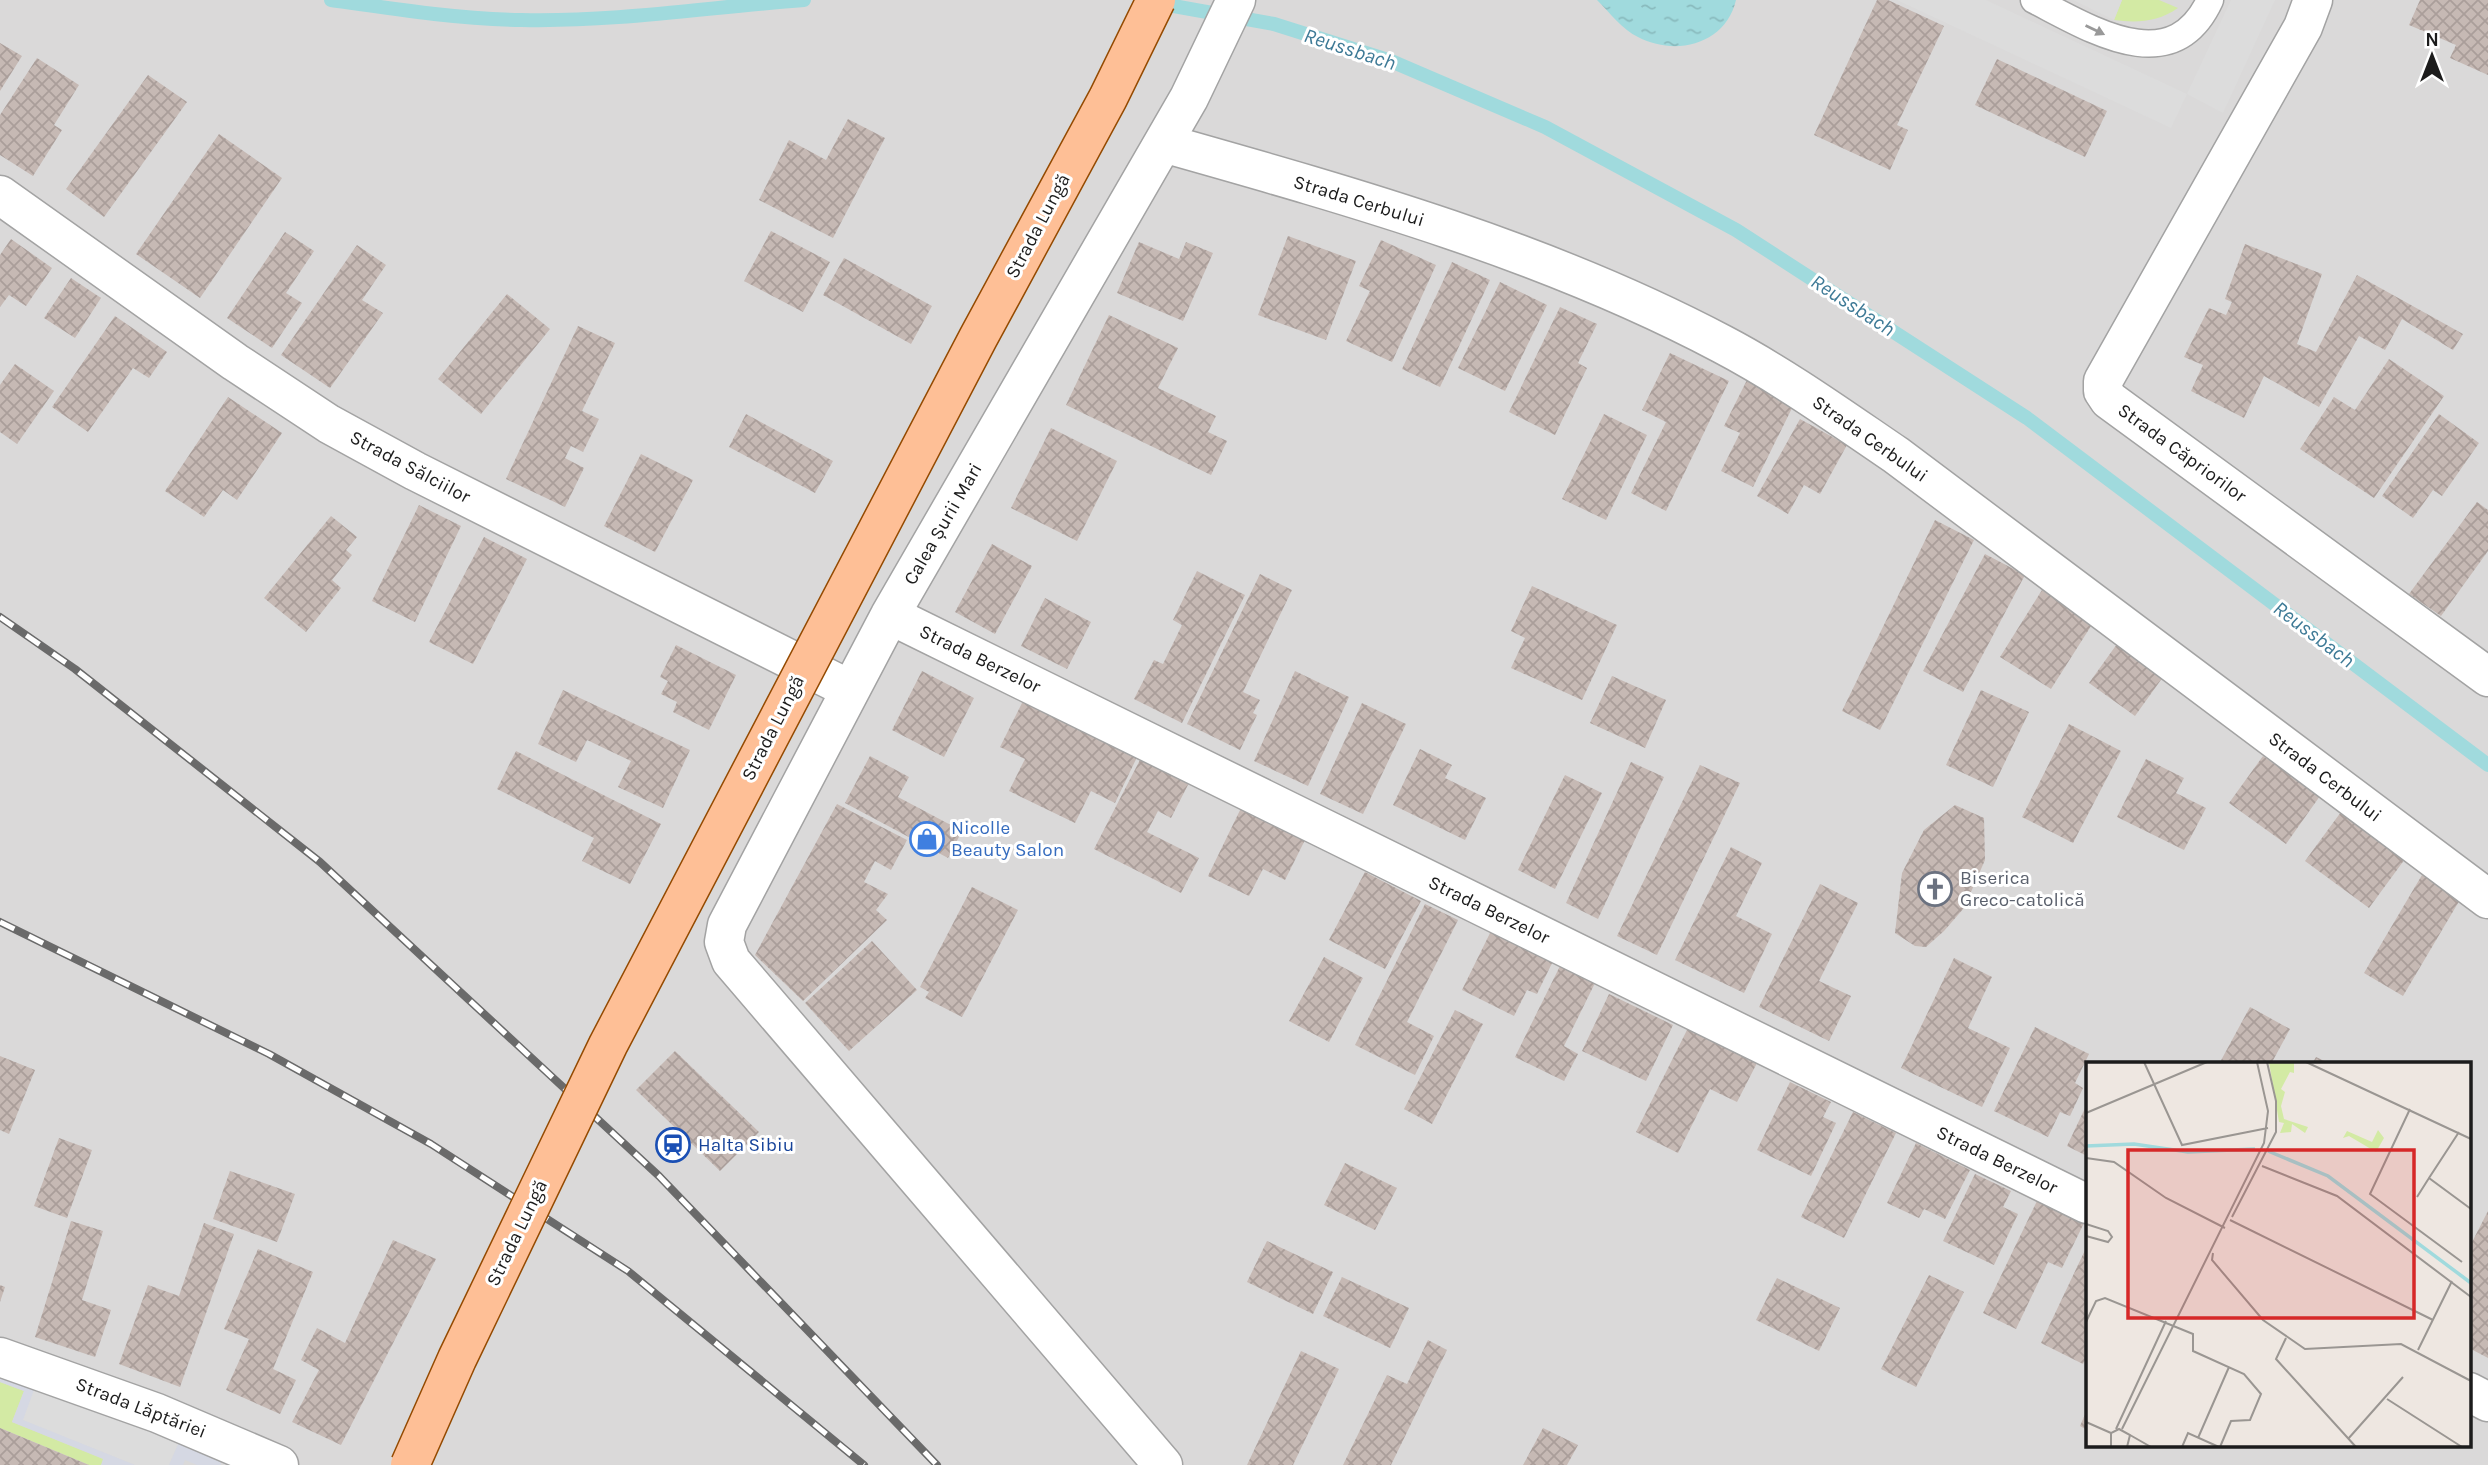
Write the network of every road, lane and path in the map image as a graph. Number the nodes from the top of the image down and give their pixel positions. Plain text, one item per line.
1 (1156, 0) edge
2 (1236, 0) edge
3 (2034, 0) edge
4 (2210, 0) edge
5 (2313, 0) edge
6 (1163, 143) junction
7 (0, 195) edge
8 (890, 615) junction
9 (2488, 677) edge
10 (849, 689) junction
11 (2488, 899) edge
12 (2086, 1204) edge
13 (0, 1357) edge
14 (2470, 1393) edge
15 (2488, 1402) edge
16 (279, 1465) edge
17 (410, 1465) edge
18 (1163, 1465) edge

1 - 17 main road, Strada Lungă, bridge
2 - 6 street, Calea Șurii Mari
3 -> 4 lane
5 - 9 street, Strada Căpriorilor
6 - 8 street, Calea Șurii Mari
6 - 11 street, Strada Cerbului
7 - 10 street, Strada Sălciilor
8 - 10 street, Calea Șurii Mari
8 - 12 street, Strada Berzelor
10 - 18 street, Calea Șurii Mari
13 - 16 street, Strada Lăptăriei
14 - 15 street

